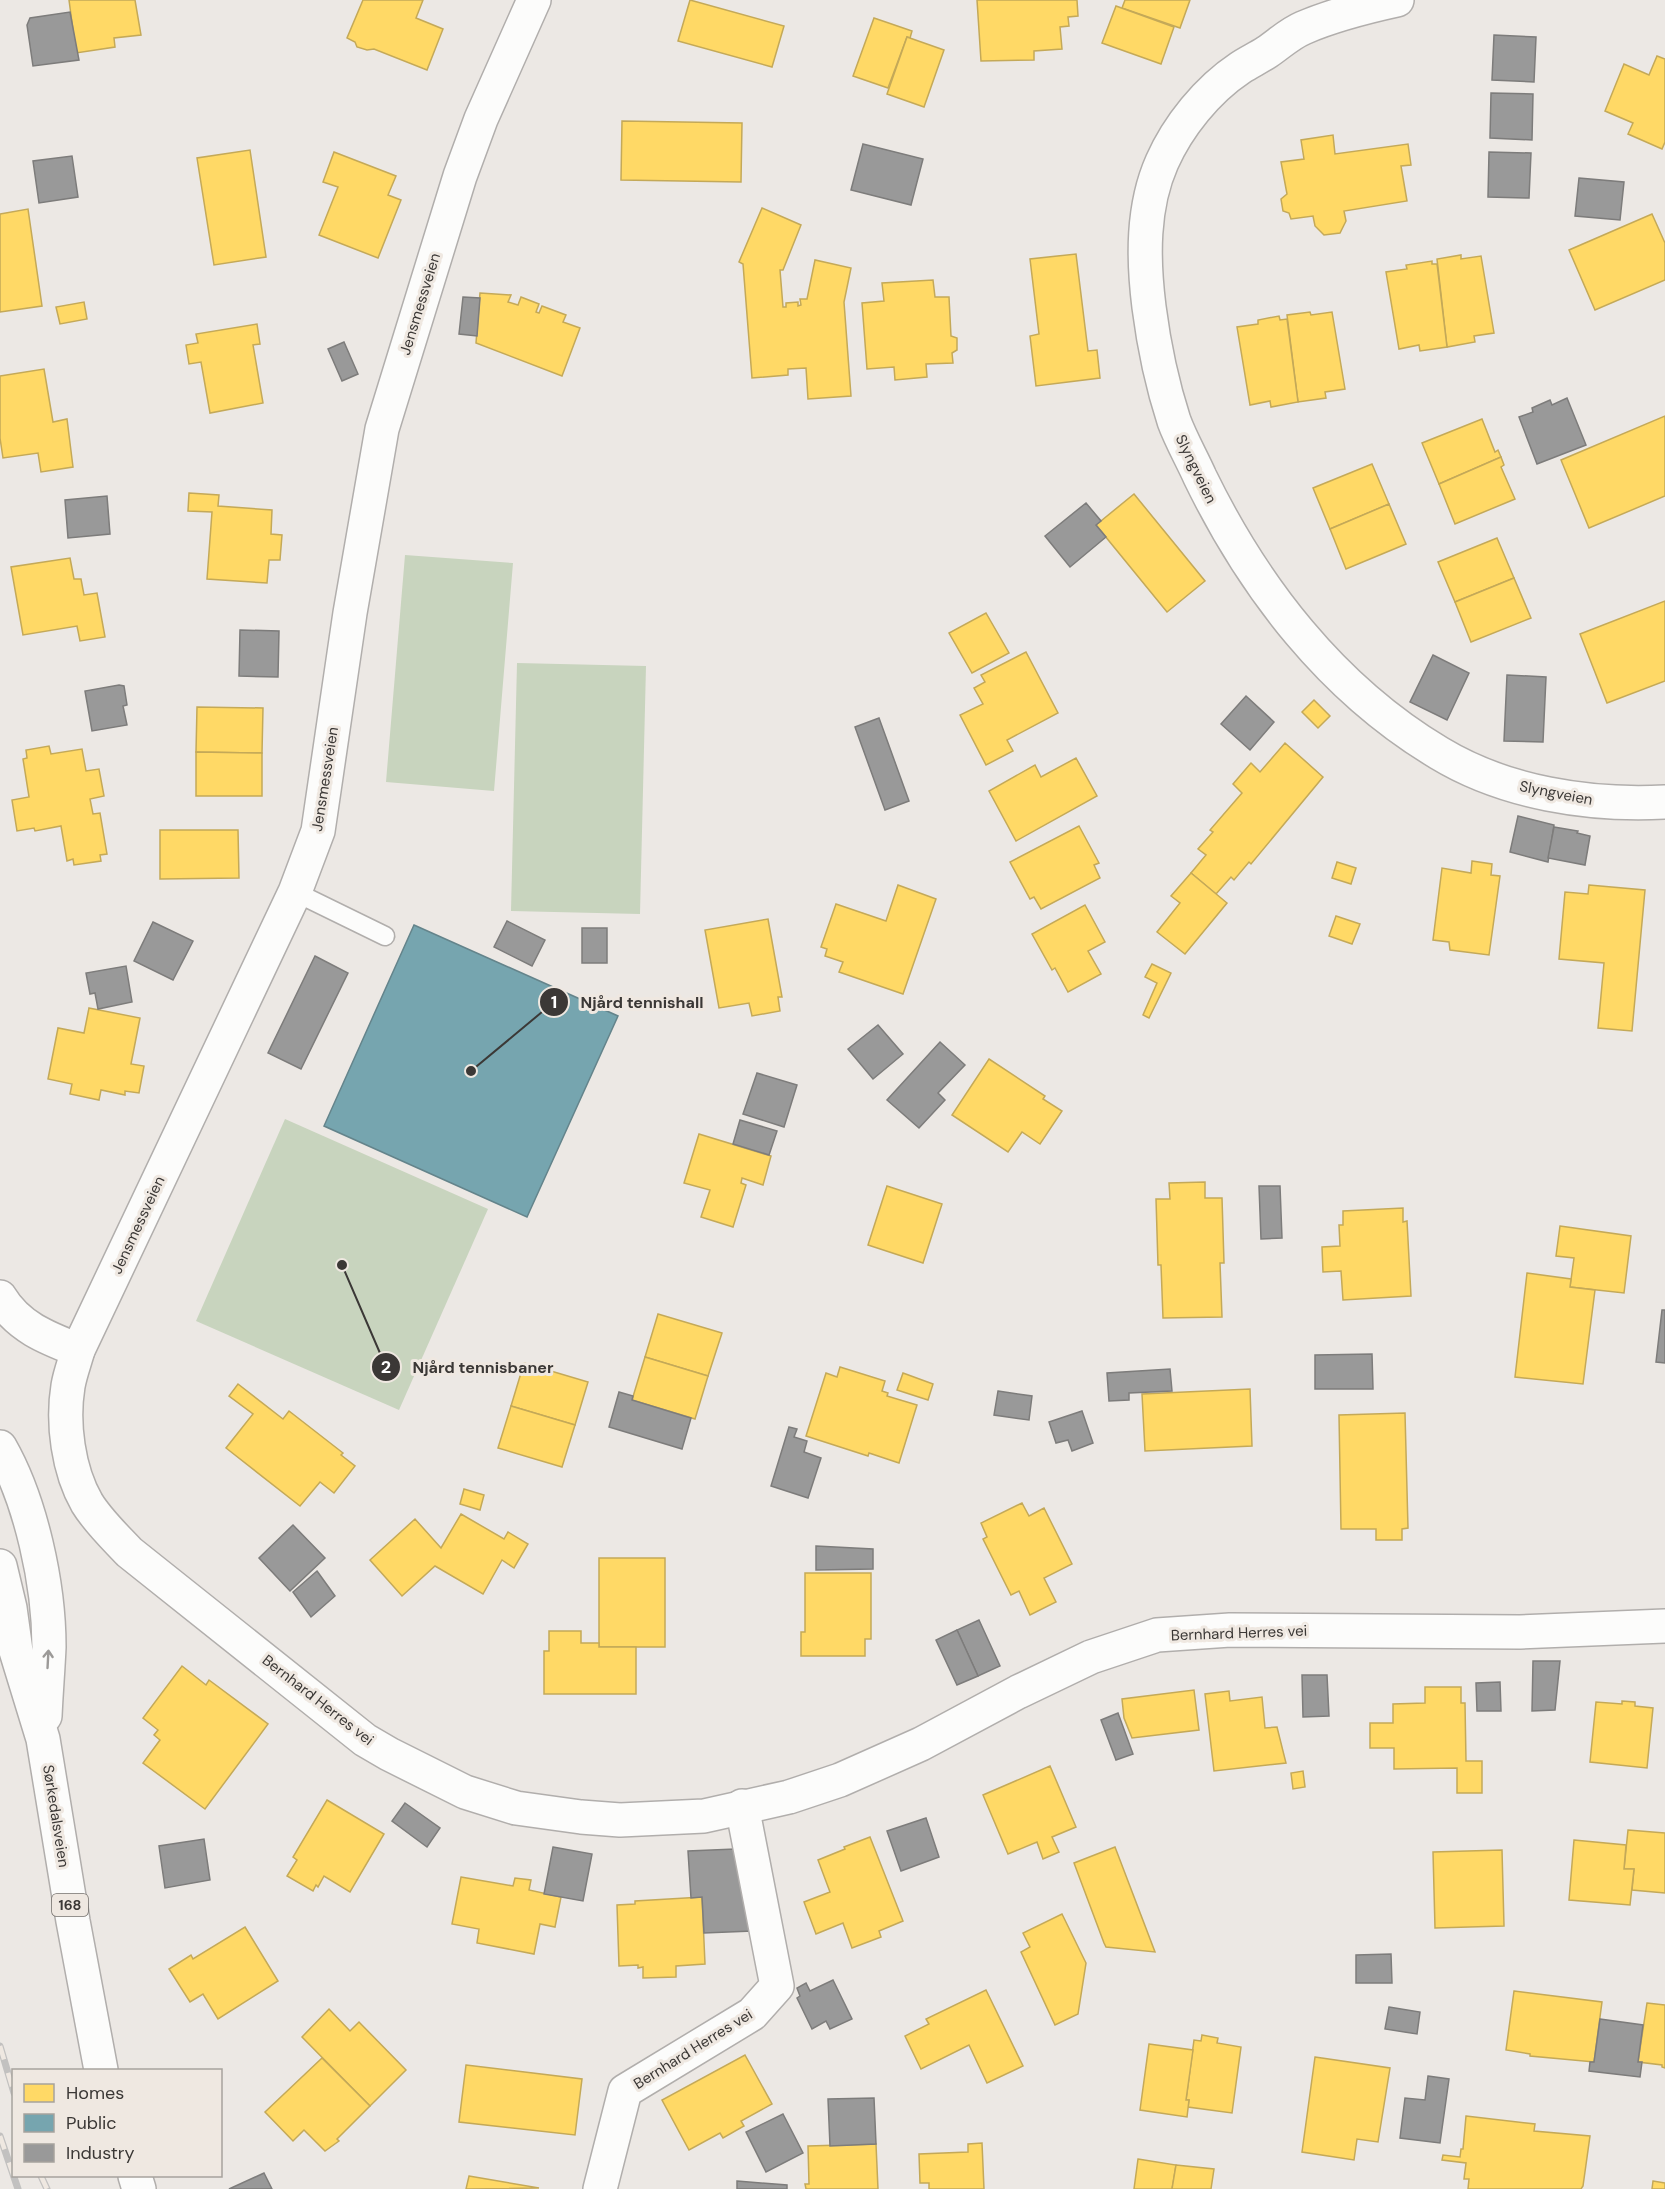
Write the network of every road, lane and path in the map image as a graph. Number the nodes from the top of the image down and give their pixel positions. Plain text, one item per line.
1 (534, 0) edge
2 (1397, 0) edge
3 (1665, 802) edge
4 (296, 892) junction
5 (385, 936) dead end
6 (0, 1297) edge
7 (78, 1350) junction
8 (0, 1447) edge
9 (129, 1552) joint
10 (0, 1566) edge
11 (1665, 1626) edge
12 (43, 1739) junction
13 (742, 1806) junction
14 (101, 2069) edge
15 (600, 2189) edge

1 - 4 street, Jensmessveien
2 - 3 street, Slyngveien
4 - 5 lane
4 - 7 street, Jensmessveien
6 - 7 street
7 - 9 street, Jensmessveien
12 -> 8 street, Sørkedalsveien / 168
9 - 13 street, Bernhard Herres vei
10 - 12 street, Sørkedalsveien / 168
11 - 13 street, Bernhard Herres vei
12 - 14 street, Sørkedalsveien / 168
13 - 15 street, Bernhard Herres vei

